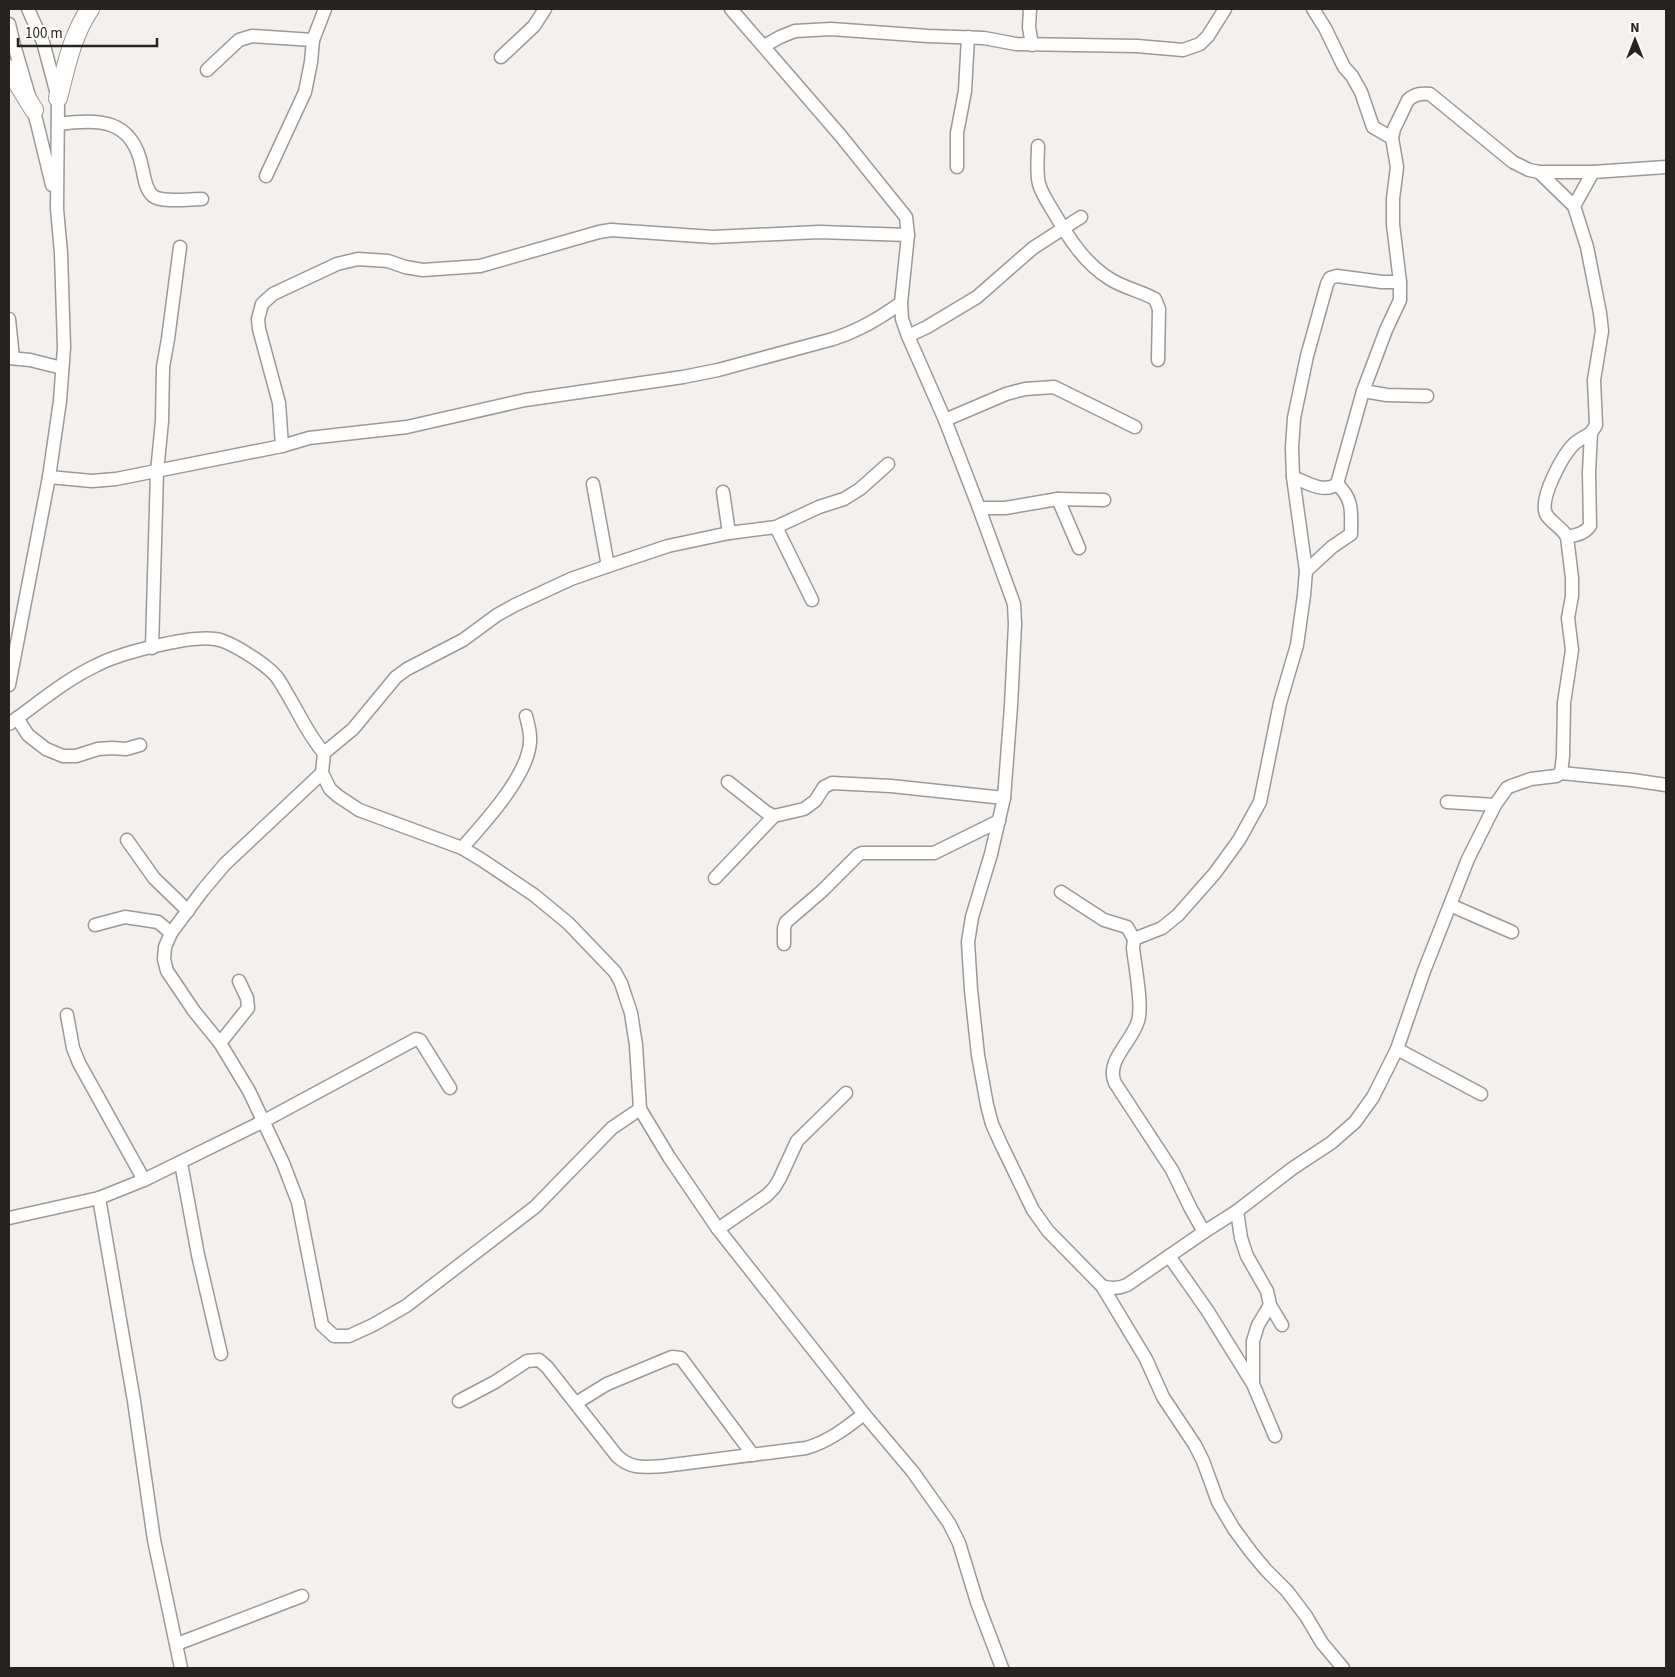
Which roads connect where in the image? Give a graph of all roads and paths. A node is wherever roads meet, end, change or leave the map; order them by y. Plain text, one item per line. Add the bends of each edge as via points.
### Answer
1 (28, 9) edge
2 (90, 9) edge
3 (325, 9) edge
4 (545, 9) edge
5 (731, 9) edge
6 (1030, 9) edge
7 (1225, 9) edge
8 (1313, 9) edge
9 (9, 24) edge
10 (968, 36) junction
11 (313, 40) junction
12 (1032, 45) junction
13 (764, 46) junction
14 (501, 57) dead end
15 (9, 69) edge
16 (207, 70) dead end
17 (58, 98) junction
18 (34, 110) junction
19 (58, 124) junction
20 (1392, 138) junction
21 (1038, 146) dead end
22 (957, 167) dead end
23 (1666, 167) edge
24 (1539, 172) junction
25 (1593, 172) junction
26 (266, 176) dead end
27 (202, 198) dead end
28 (1574, 206) junction
29 (57, 209) junction
30 (1081, 217) dead end
31 (1063, 228) junction
32 (908, 235) junction
33 (180, 247) dead end
34 (1400, 282) junction
35 (901, 303) junction
36 (9, 319) edge
37 (908, 336) junction
38 (11, 358) edge
39 (1158, 360) dead end
40 (62, 368) junction
41 (1363, 391) junction
42 (1427, 396) dead end
43 (945, 420) junction
44 (1135, 428) dead end
45 (1591, 433) junction
46 (282, 446) junction
47 (888, 464) dead end
48 (157, 472) junction
49 (49, 477) junction
50 (1293, 477) junction
51 (593, 484) dead end
52 (1337, 484) junction
53 (723, 492) dead end
54 (1058, 499) junction
55 (1104, 500) dead end
56 (979, 508) junction
57 (776, 527) junction
58 (729, 532) junction
59 (1566, 537) junction
60 (1078, 548) dead end
61 (608, 566) junction
62 (1306, 571) junction
63 (812, 600) dead end
64 (152, 648) junction
65 (9, 685) edge
66 (526, 716) dead end
67 (13, 721) edge
68 (140, 744) dead end
69 (324, 753) junction
70 (322, 773) junction
71 (1560, 773) junction
72 (728, 782) dead end
73 (1666, 785) edge
74 (1004, 798) junction
75 (1447, 802) dead end
76 (1495, 805) junction
77 (774, 816) junction
78 (999, 822) junction
79 (126, 840) dead end
80 (462, 848) junction
81 (715, 878) dead end
82 (1061, 892) dead end
83 (1450, 904) junction
84 (188, 911) junction
85 (95, 925) dead end
86 (1512, 932) dead end
87 (171, 933) junction
88 (1134, 939) junction
89 (784, 944) dead end
90 (239, 981) dead end
91 (67, 1015) dead end
92 (220, 1043) junction
93 (1397, 1049) junction
94 (450, 1088) dead end
95 (846, 1093) dead end
96 (1481, 1094) dead end
97 (640, 1109) junction
98 (264, 1121) junction
99 (181, 1163) junction
100 (144, 1180) junction
101 (99, 1198) junction
102 (1237, 1211) junction
103 (9, 1218) edge
104 (718, 1229) junction
105 (1204, 1232) junction
106 (1169, 1256) junction
107 (1102, 1286) junction
108 (1270, 1305) junction
109 (1282, 1325) dead end
110 (221, 1354) dead end
111 (1253, 1384) junction
112 (459, 1401) dead end
113 (576, 1403) junction
114 (864, 1414) junction
115 (1275, 1436) dead end
116 (754, 1455) junction
117 (302, 1596) dead end
118 (177, 1644) junction
119 (182, 1668) edge
120 (1002, 1668) edge
121 (1343, 1668) edge

1 - 17 street via 43,42
2 - 17 highway via 74,40
3 - 11 street
4 - 14 street via 534,26
5 - 13 street
6 - 12 street
7 - 12 street via 1208,36 1188,49
8 - 20 street via 1326,28 1344,67 1362,92 1373,127
9 - 18 street
10 - 12 street
10 - 13 street via 801,30
10 - 22 street via 965,92 957,133
11 - 16 street via 252,36 239,40
11 - 26 street via 305,92
13 - 32 street via 906,217
15 - 18 highway
17 - 19 street
18 - 29 street
19 - 27 street via 92,121 119,127 137,150 152,196 160,199
19 - 29 street
20 - 24 street via 1408,100 1420,94 1430,94 1513,162
20 - 34 street via 1397,167 1393,224
21 - 31 street via 1038,182
23 - 25 street
24 - 25 street
24 - 28 street
25 - 28 street
28 - 45 street via 1587,247 1602,331 1594,380 1596,425
29 - 40 street via 64,321
30 - 31 street
31 - 37 street via 1022,257 978,297
31 - 39 street via 1090,264 1121,285 1155,299 1159,309
32 - 35 street
32 - 46 street via 819,232 713,237 611,230 480,266 423,270 388,261 358,259 337,264 273,294 262,304 259,329 279,403
33 - 48 street via 163,367
34 - 41 street via 1400,300
34 - 50 street via 1337,276 1328,280 1294,418
35 - 37 street
35 - 46 street via 852,333 718,370 525,400 406,426 309,438
36 - 38 street
37 - 43 street
38 - 40 street
40 - 49 street
41 - 42 street
41 - 52 street
43 - 44 street via 1006,394 1054,387
43 - 56 street
45 - 59 street via 1590,526 1580,534
45 - 59 street via 1569,450 1546,497 1547,514
46 - 48 street
47 - 57 street via 844,499 819,506
48 - 49 street via 92,481
48 - 64 street
49 - 65 street
50 - 52 street via 1324,489
50 - 62 street
51 - 61 street
52 - 62 street via 1350,503 1351,534
53 - 58 street
54 - 55 street
54 - 56 street via 1005,508
54 - 60 street
56 - 74 street via 1011,595 1015,616
57 - 58 street
57 - 63 street
58 - 61 street via 668,546
59 - 71 street via 1572,578 1568,618 1572,650 1564,703
61 - 69 street via 515,605 463,640 407,669 396,677 353,729
62 - 88 street via 1297,644 1280,703 1260,802 1239,840 1178,915 1162,928
64 - 67 street via 98,664
64 - 69 street via 215,639 244,652 276,676
66 - 80 street via 530,742 519,773 502,800
67 - 68 street via 46,748 63,756 76,756 98,749 126,749
69 - 70 street
70 - 80 street via 330,789 360,810
70 - 84 street via 225,864
71 - 73 street
71 - 76 street via 1512,786 1504,791
72 - 77 street
74 - 77 street via 832,783 827,784 815,801 804,809
74 - 78 street
75 - 76 street
76 - 83 street
77 - 81 street
78 - 89 street via 934,853 858,855 786,922
78 - 107 street via 968,942 978,1055 987,1105 992,1124 1033,1210 1048,1231
79 - 84 street via 154,878
80 - 97 street via 534,895 568,923 621,982 631,1013 636,1045
82 - 88 street via 1104,920 1127,926
83 - 86 street
83 - 93 street
84 - 87 street
85 - 87 street via 126,917 158,922
87 - 92 street via 164,959 168,971
88 - 105 street via 1132,948 1139,1019 1112,1069 1112,1077 1172,1170
90 - 92 street via 248,1008
91 - 100 street via 73,1048 80,1063
92 - 98 street
93 - 96 street
93 - 102 street via 1373,1097 1355,1122
94 - 98 street via 420,1040 416,1039
95 - 104 street via 796,1141 774,1188
97 - 98 street via 612,1128 549,1195 520,1220 406,1306 349,1336 334,1336 322,1325 298,1202
97 - 104 street
98 - 99 street
99 - 100 street
99 - 110 street
100 - 101 street
101 - 103 street
101 - 118 street via 154,1540
102 - 105 street
102 - 108 street via 1243,1246 1268,1290
104 - 114 street
105 - 106 street
106 - 107 street via 1127,1285 1118,1288
106 - 111 street
107 - 121 street via 1146,1359 1163,1397 1195,1445 1218,1502 1234,1528 1287,1591
108 - 109 street
108 - 111 street via 1253,1341
111 - 115 street
112 - 113 street via 527,1361 535,1360 543,1362
113 - 116 street via 617,1456 634,1467
113 - 116 street via 606,1384 677,1356
114 - 116 street via 815,1445
114 - 120 street via 913,1472 955,1533
117 - 118 street
118 - 119 street

